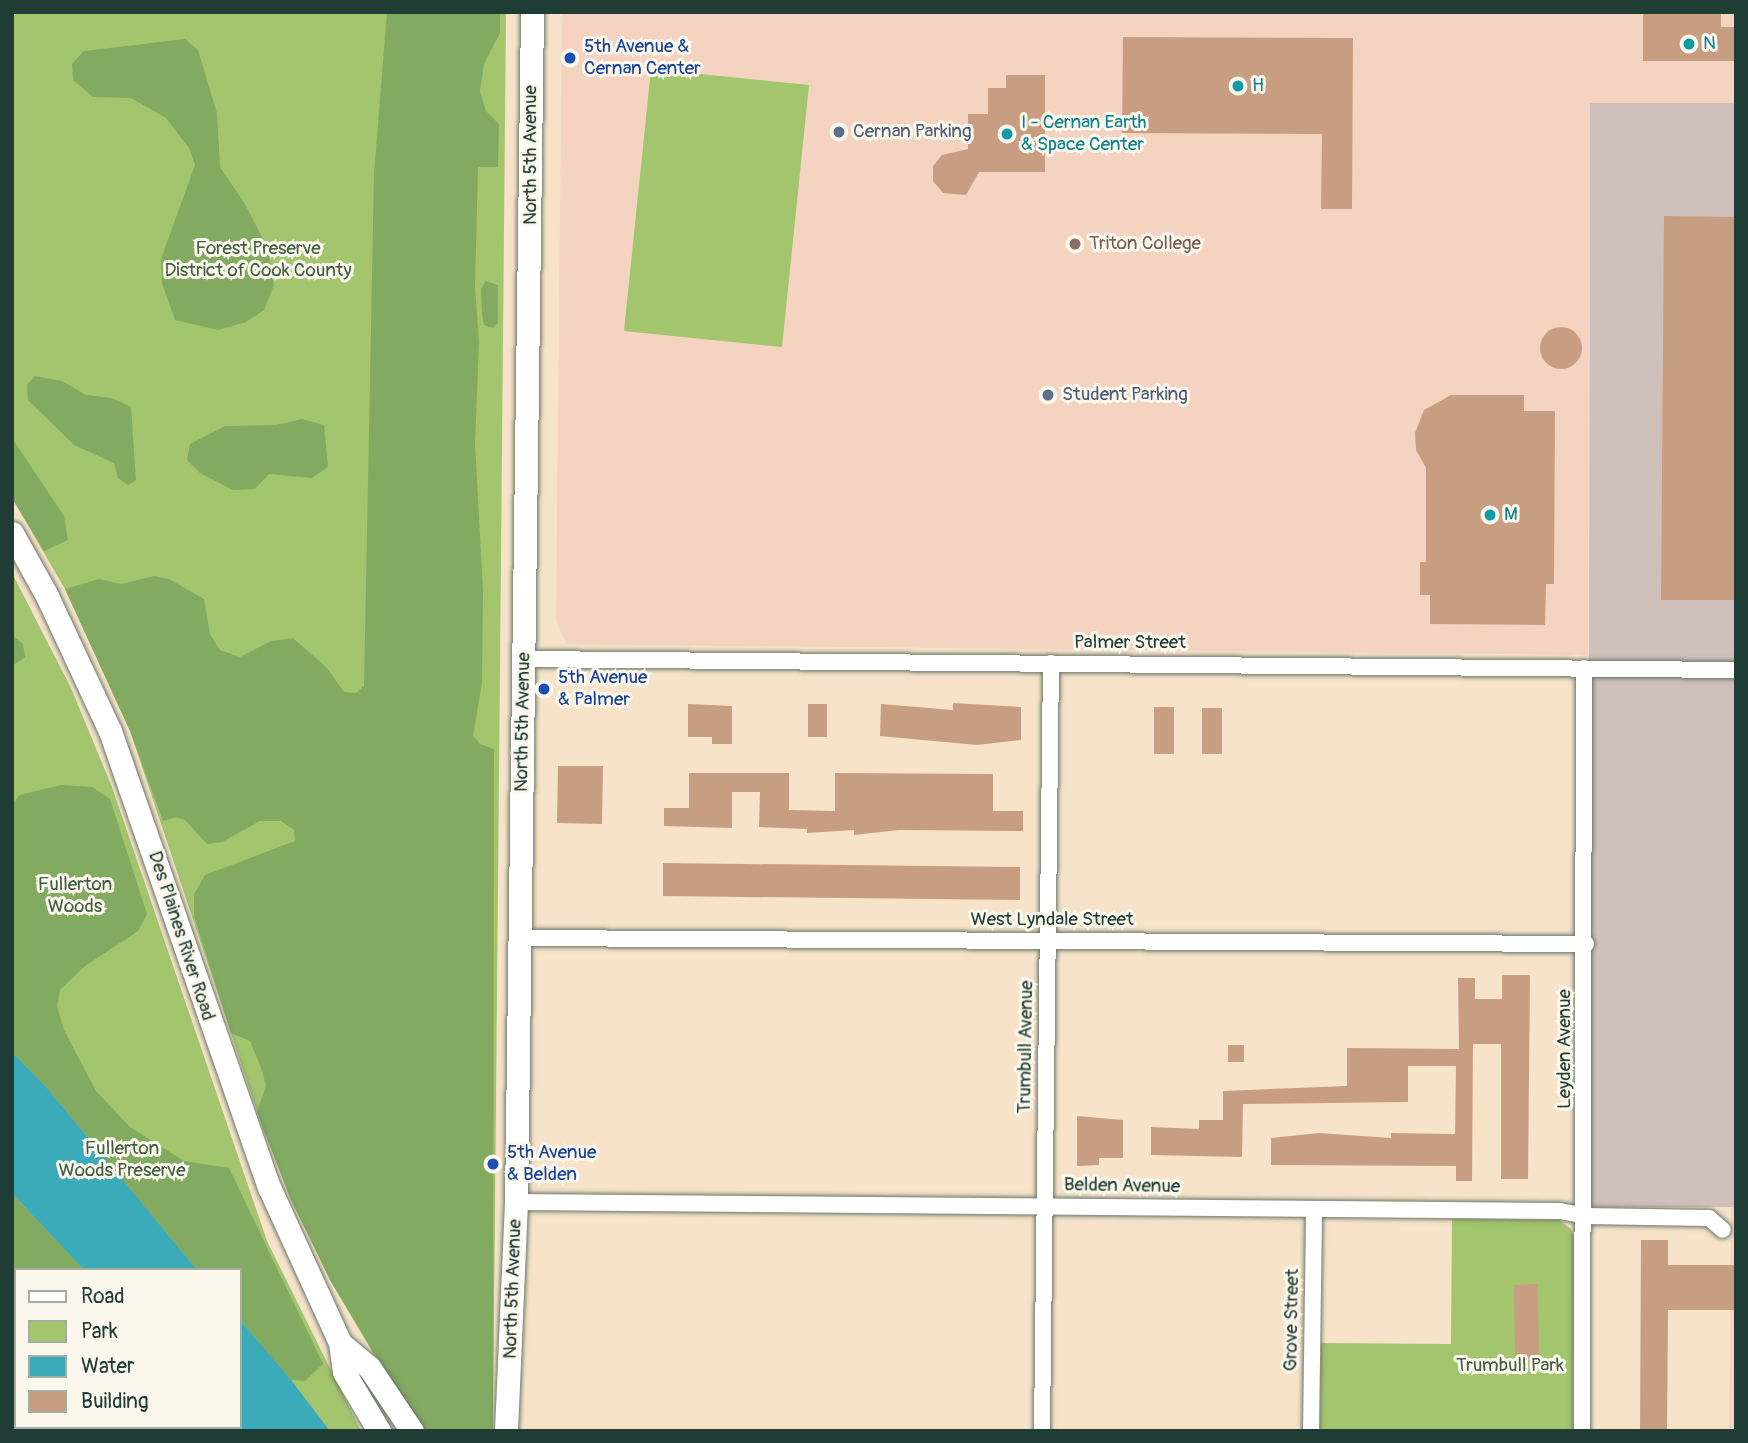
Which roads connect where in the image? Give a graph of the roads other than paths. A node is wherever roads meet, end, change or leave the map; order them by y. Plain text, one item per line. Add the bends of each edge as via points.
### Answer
1 (532, 12) edge
2 (12, 534) edge
3 (524, 659) junction
4 (1051, 663) junction
5 (1584, 668) junction
6 (1736, 670) edge
7 (517, 938) junction
8 (1048, 941) junction
9 (1586, 944) junction
10 (516, 1202) junction
11 (1045, 1206) junction
12 (1314, 1209) junction
13 (1584, 1216) junction
14 (1723, 1230) dead end
15 (340, 1343) junction
16 (510, 1385) junction
17 (379, 1431) edge
18 (412, 1431) edge
19 (506, 1431) edge
20 (520, 1431) edge
21 (1042, 1431) edge
22 (1311, 1431) edge
23 (1583, 1431) edge

1 - 3 street, North 5th Avenue
2 - 15 street, Des Plaines River Road via 47,596 110,731 225,1071 269,1187
3 - 4 street, Palmer Street
3 - 7 street, North 5th Avenue
4 - 5 street, Palmer Street
4 - 8 street, Trumbull Avenue
5 - 6 street, Palmer Street
5 - 9 street, Leyden Avenue
7 - 8 street, West Lyndale Street
7 - 10 street, North 5th Avenue
8 - 9 street, West Lyndale Street
8 - 11 street, Trumbull Avenue
9 - 13 street, Leyden Avenue
10 - 11 street, Belden Avenue
10 - 16 street, North 5th Avenue
11 - 12 street, Belden Avenue
11 - 21 street, Trumbull Avenue
12 - 13 street, Belden Avenue via 1560,1211
12 - 22 street, Grove Street
13 - 14 street, Belden Avenue via 1709,1218
13 - 23 street, Leyden Avenue
15 - 17 street, Des Plaines River Road via 344,1372
15 - 18 street, Des Plaines River Road via 369,1367
16 - 19 street, North 5th Avenue
16 - 20 street

